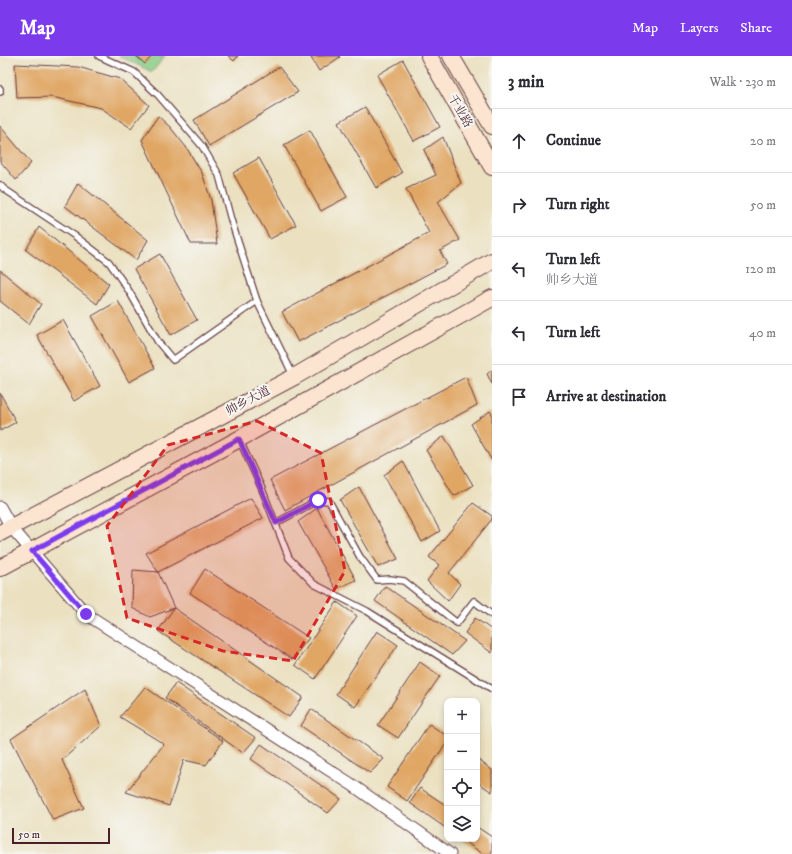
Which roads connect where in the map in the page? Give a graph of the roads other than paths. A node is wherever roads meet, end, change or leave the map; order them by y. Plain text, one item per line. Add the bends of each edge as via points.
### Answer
1 (98, 56) edge
2 (429, 56) edge
3 (451, 56) edge
4 (492, 126) edge
5 (492, 167) edge
6 (0, 185) edge
7 (492, 261) edge
8 (492, 298) edge
9 (257, 301) junction
10 (294, 377) junction
11 (239, 439) junction
12 (0, 507) edge
13 (276, 523) junction
14 (6, 530) edge
15 (32, 551) junction
16 (0, 568) edge
17 (492, 615) edge
18 (492, 689) edge
19 (450, 854) edge

1 - 9 lane via 134,72 158,95 202,146 219,175
2 - 5 main road, 千业路
3 - 4 main road, 千业路
6 - 9 lane via 109,262 130,291 158,342 173,360
7 - 10 main road, 帅乡大道
8 - 11 main road
9 - 10 lane
10 - 14 main road, 帅乡大道
11 - 13 lane
11 - 15 main road
12 - 14 street
13 - 17 lane via 318,500 329,501 360,557 377,580 404,581 457,623 474,600
13 - 18 lane via 290,558 314,584 367,611
14 - 15 street
15 - 16 main road
15 - 19 street via 86,614 351,784

